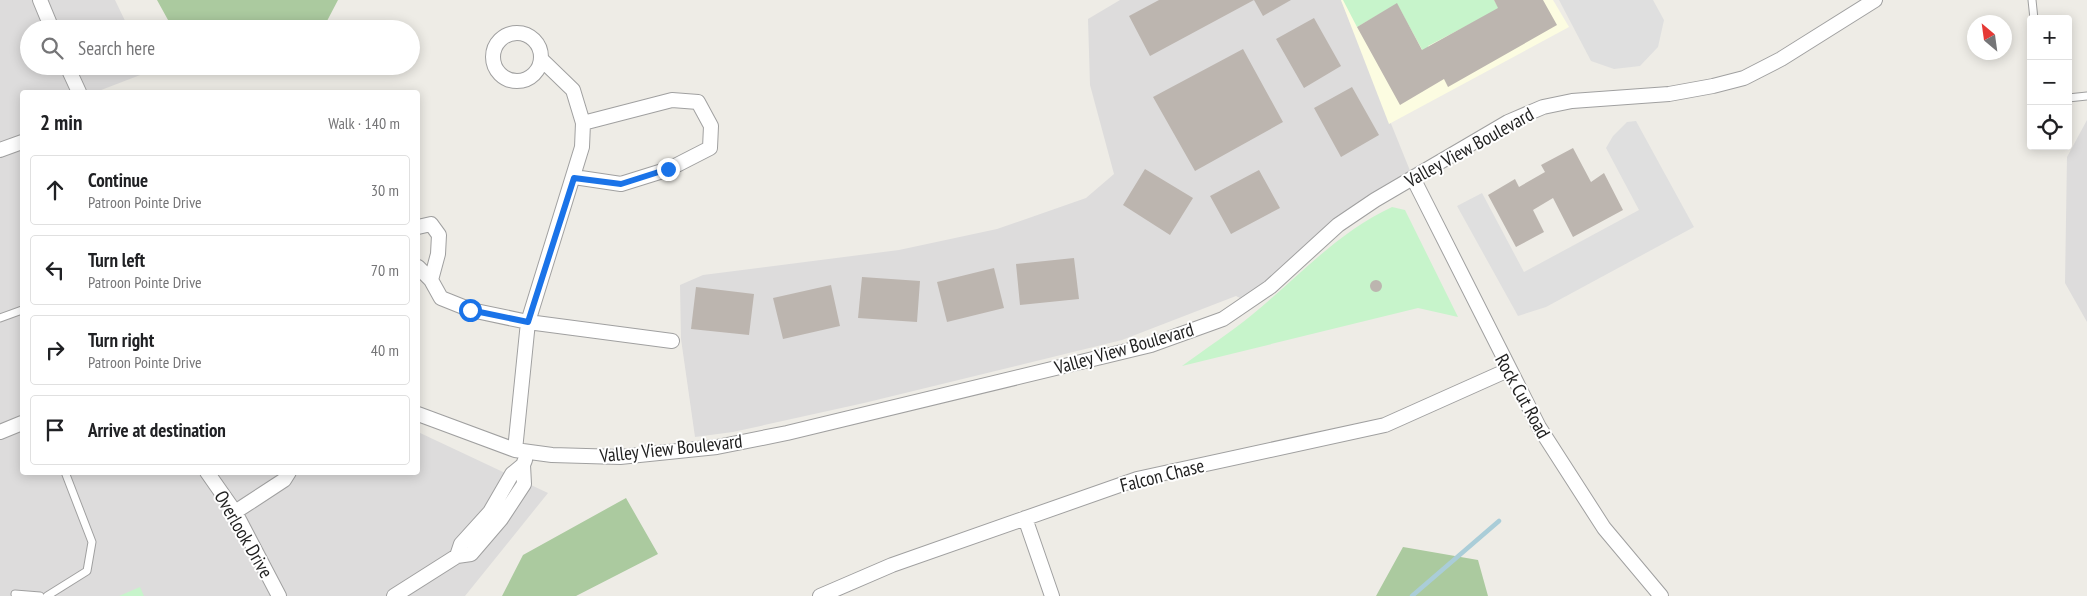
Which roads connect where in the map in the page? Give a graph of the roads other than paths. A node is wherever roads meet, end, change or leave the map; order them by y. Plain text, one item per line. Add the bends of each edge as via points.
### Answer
1 (40, 0) edge
2 (1875, 0) edge
3 (2032, 0) edge
4 (2034, 15) edge
5 (48, 20) edge
6 (542, 60) dead end
7 (71, 75) edge
8 (77, 90) edge
9 (2087, 96) edge
10 (2072, 98) edge
11 (583, 123) junction
12 (20, 143) edge
13 (0, 150) edge
14 (574, 178) junction
15 (1413, 178) junction
16 (420, 227) edge
17 (420, 269) edge
18 (431, 280) junction
19 (20, 311) edge
20 (0, 318) edge
21 (528, 322) junction
22 (672, 340) dead end
23 (1508, 370) junction
24 (420, 415) edge
25 (20, 424) edge
26 (0, 432) edge
27 (515, 450) junction
28 (530, 452) junction
29 (66, 475) edge
30 (208, 475) edge
31 (287, 475) edge
32 (234, 512) junction
33 (1025, 518) junction
34 (15, 594) dead end
35 (823, 595) edge
36 (40, 596) edge
37 (47, 596) edge
38 (279, 596) edge
39 (394, 596) edge
40 (1052, 596) edge
41 (1661, 596) edge

1 - 5 street
2 - 15 street, Valley View Boulevard via 1781,59 1744,78 1669,94 1608,97 1543,107 1508,122
3 - 4 lane
6 - 11 street via 573,90
7 - 8 street
9 - 10 lane
11 - 14 street via 582,147
11 - 14 street via 672,100 698,102 711,126 710,148 668,169 621,184
12 - 13 street
14 - 21 street
15 - 23 street, Rock Cut Road
15 - 28 street, Valley View Boulevard via 1338,225 1270,287 1223,319 1151,345 717,447 620,457
16 - 18 street via 432,224 439,235
17 - 18 street
18 - 21 street via 441,298 470,310
19 - 20 lane
21 - 22 street
21 - 27 street
23 - 33 street, Falcon Chase via 1385,425 1137,479
23 - 41 street, Rock Cut Road via 1539,427 1604,528
24 - 27 street, Valley View Boulevard
25 - 26 street
27 - 28 street, Valley View Boulevard
28 - 39 street via 523,465 512,474 490,512 461,544 457,556
29 - 37 lane via 92,542 87,571
30 - 32 street, Overlook Drive
31 - 32 street
32 - 38 street, Overlook Drive
33 - 35 street, Falcon Chase via 892,565
33 - 40 street
34 - 36 lane

